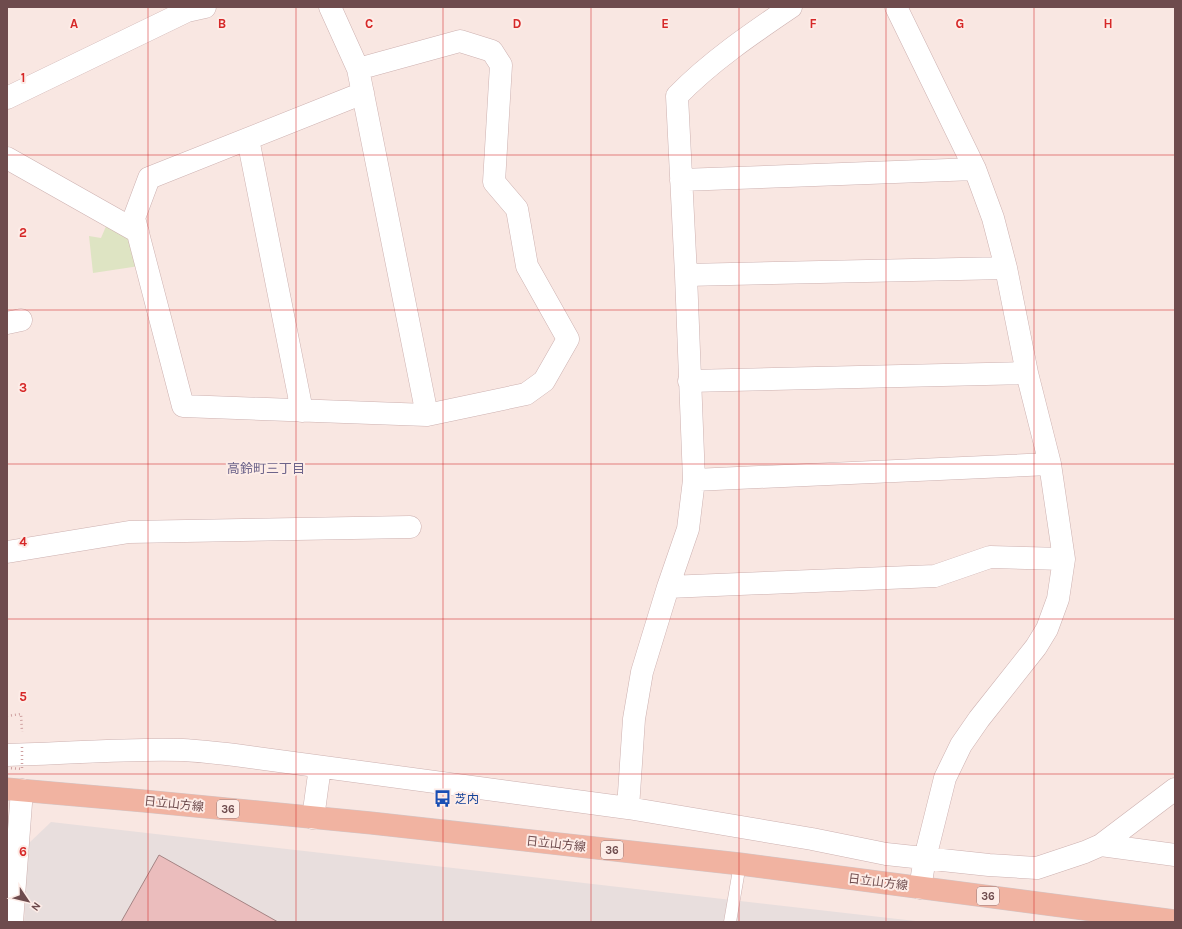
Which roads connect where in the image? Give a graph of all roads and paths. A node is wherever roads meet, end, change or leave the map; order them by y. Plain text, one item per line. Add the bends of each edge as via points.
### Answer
1 (205, 7) edge
2 (330, 7) edge
3 (790, 7) edge
4 (896, 7) edge
5 (358, 68) junction
6 (363, 93) junction
7 (7, 98) edge
8 (248, 139) junction
9 (7, 158) edge
10 (975, 169) junction
11 (681, 180) junction
12 (138, 232) junction
13 (1006, 268) junction
14 (686, 275) junction
15 (1027, 373) junction
16 (689, 381) junction
17 (302, 411) junction
18 (427, 416) junction
19 (1050, 464) junction
20 (694, 480) junction
21 (410, 527) dead end
22 (7, 552) edge
23 (1064, 559) junction
24 (668, 587) junction
25 (21, 714) dead end
26 (7, 716) edge
27 (14, 750) edge
28 (320, 767) junction
29 (7, 768) edge
30 (14, 789) edge
31 (1175, 789) edge
32 (628, 808) junction
33 (313, 818) junction
34 (1101, 845) junction
35 (1175, 854) edge
36 (925, 858) junction
37 (740, 864) junction
38 (920, 888) junction
39 (1175, 921) edge
40 (12, 922) edge
41 (730, 922) edge

1 - 7 street via 186,11
2 - 5 street
3 - 11 street via 691,81 677,96
4 - 10 street
5 - 6 street
5 - 18 street via 460,41 492,51 500,65 494,182 518,209 527,266 568,338 544,381 526,394
6 - 8 street
6 - 18 street
8 - 12 street via 149,178 134,218
8 - 17 street
9 - 12 street
10 - 11 street
10 - 13 street via 993,218
11 - 14 street
12 - 17 street via 183,406
13 - 14 street
13 - 15 street
14 - 16 street
15 - 16 street
15 - 19 street
16 - 20 street
17 - 18 street
19 - 20 street
19 - 23 street
20 - 24 street via 688,529
21 - 22 street via 129,532
23 - 24 street via 990,557 935,576
23 - 36 street via 1058,600 1047,629 955,755 945,778
24 - 32 street via 642,672 634,719
25 - 26 path
27 - 28 street via 46,754 183,750
27 - 29 path, bridge via 22,769
28 - 32 street
28 - 33 street
30 - 33 main road, 日立山方線 / 36
30 - 40 street
31 - 34 street
32 - 36 street via 886,854
33 - 37 main road, 日立山方線 / 36
34 - 35 street
34 - 36 street via 1037,868
36 - 38 street
37 - 38 main road, 日立山方線 / 36
37 - 41 lane
38 - 39 main road, 日立山方線 / 36

